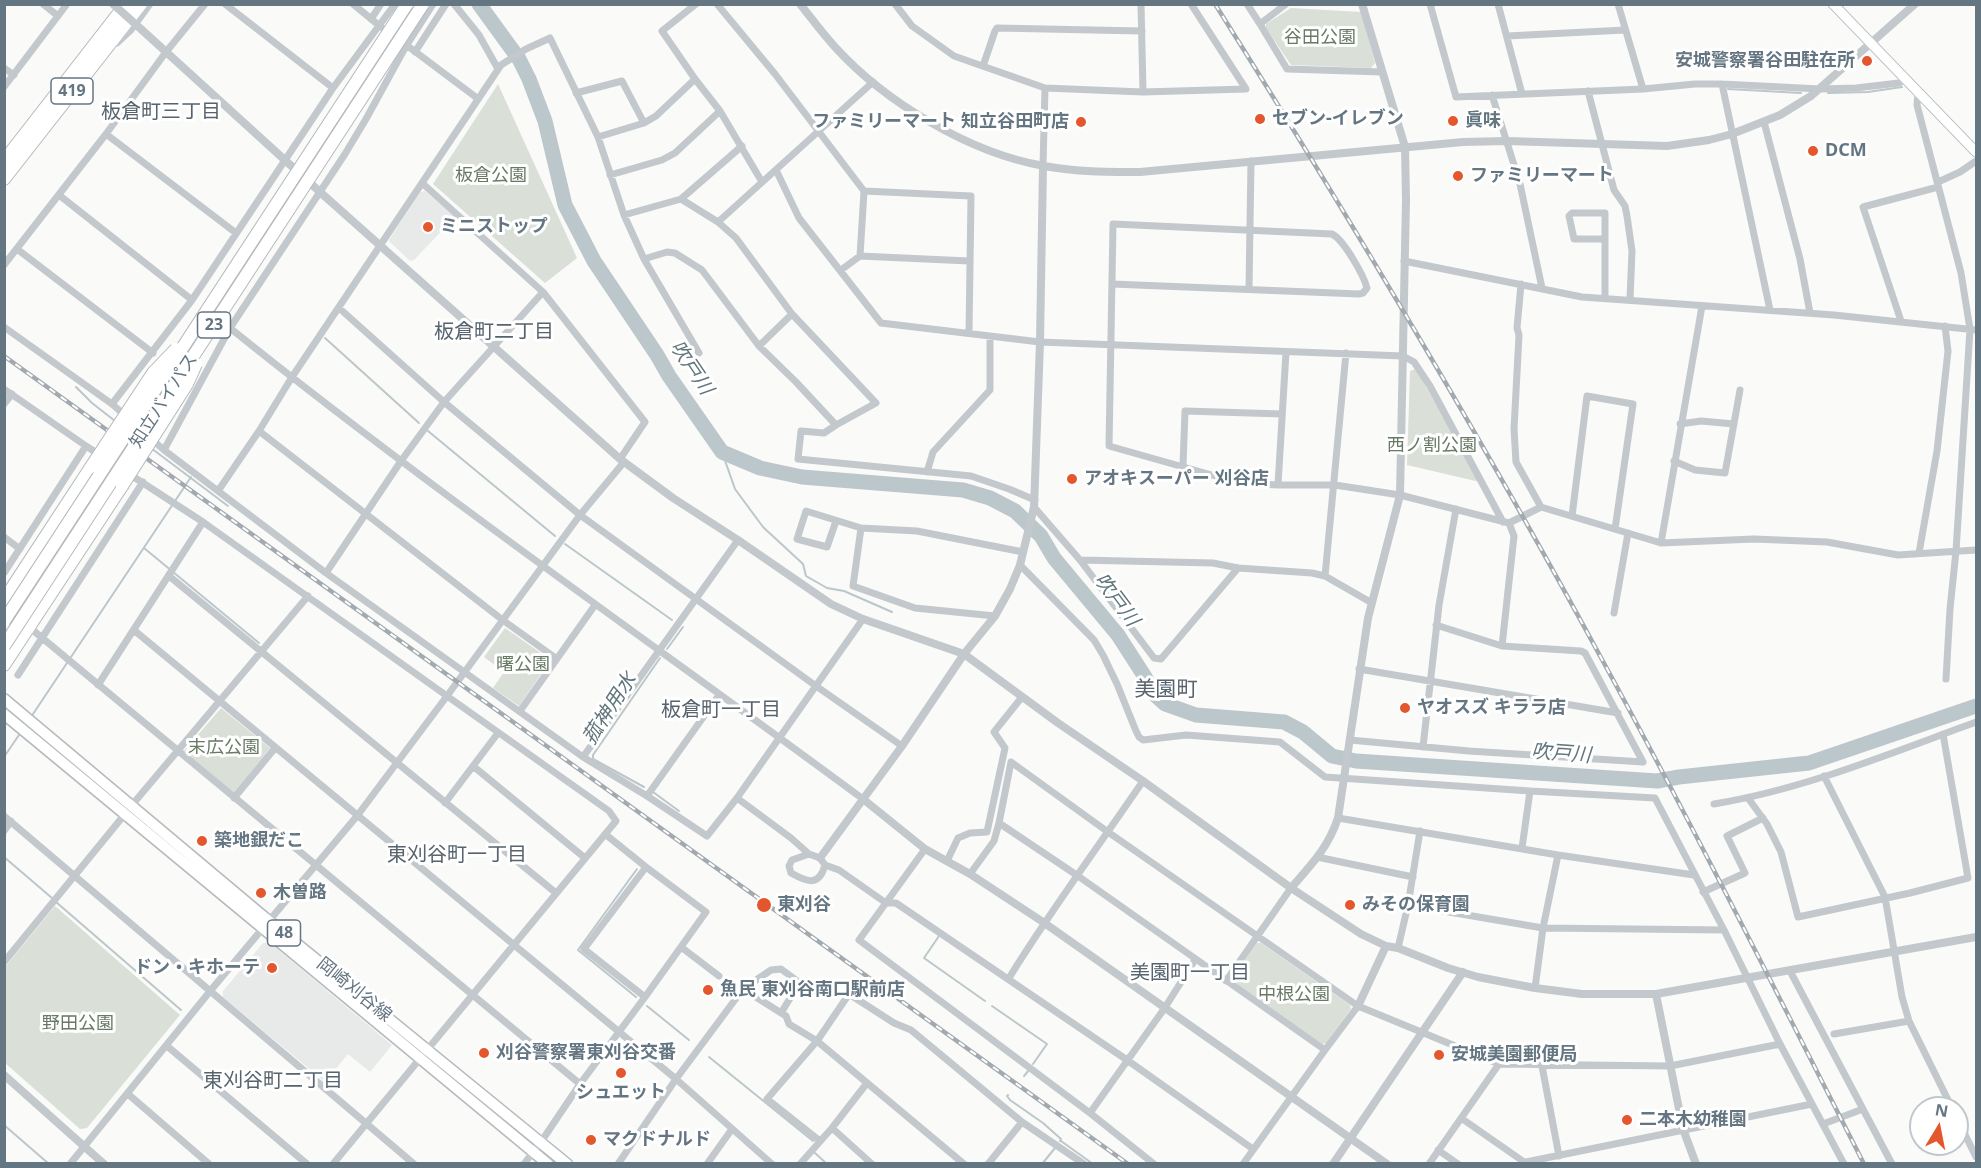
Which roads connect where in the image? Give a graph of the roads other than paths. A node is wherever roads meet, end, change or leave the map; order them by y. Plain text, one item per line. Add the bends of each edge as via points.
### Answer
1 (44, 4) edge
2 (67, 4) edge
3 (113, 4) edge
4 (119, 4) edge
5 (126, 4) edge
6 (141, 4) edge
7 (150, 4) edge
8 (205, 4) edge
9 (225, 4) edge
10 (353, 4) edge
11 (381, 4) edge
12 (395, 4) edge
13 (407, 4) edge
14 (423, 4) edge
15 (433, 4) edge
16 (446, 4) edge
17 (454, 4) edge
18 (696, 4) edge
19 (717, 4) edge
20 (800, 4) edge
21 (895, 4) edge
22 (1142, 4) edge
23 (1191, 4) edge
24 (1247, 4) edge
25 (1286, 4) edge
26 (1362, 4) edge
27 (1430, 4) edge
28 (1498, 4) edge
29 (1618, 4) edge
30 (1833, 4) edge
31 (1915, 4) edge
32 (58, 16) junction
33 (371, 19) junction
34 (1260, 24) junction
35 (380, 26) junction
36 (1625, 30) junction
37 (1142, 31) junction
38 (101, 36) junction
39 (1507, 36) junction
40 (1871, 43) junction
41 (406, 46) junction
42 (166, 52) junction
43 (415, 52) junction
44 (92, 66) junction
45 (983, 66) junction
46 (500, 67) junction
47 (4, 68) edge
48 (1382, 72) junction
49 (14, 75) junction
50 (1905, 79) junction
51 (695, 80) junction
52 (873, 82) junction
53 (1722, 84) junction
54 (4, 87) edge
55 (333, 88) junction
56 (1045, 88) junction
57 (1643, 89) junction
58 (1820, 89) junction
59 (1588, 91) junction
60 (1143, 92) junction
61 (576, 93) junction
62 (1918, 93) junction
63 (1522, 94) junction
64 (1492, 95) junction
65 (477, 98) junction
66 (720, 111) junction
67 (1764, 122) junction
68 (644, 123) junction
69 (818, 132) junction
70 (106, 134) junction
71 (1732, 134) junction
72 (598, 137) junction
73 (1507, 141) junction
74 (1602, 144) junction
75 (742, 146) junction
76 (1405, 147) junction
77 (1977, 152) edge
78 (284, 160) junction
79 (4, 161) edge
80 (1251, 161) junction
81 (1977, 161) edge
82 (1043, 166) junction
83 (776, 170) junction
84 (610, 175) junction
85 (4, 179) edge
86 (762, 182) junction
87 (422, 183) junction
88 (1938, 185) junction
89 (864, 191) junction
90 (320, 192) junction
91 (58, 195) junction
92 (681, 199) junction
93 (624, 215) junction
94 (718, 222) junction
95 (1250, 231) junction
96 (236, 233) junction
97 (1605, 239) junction
98 (381, 245) junction
99 (17, 249) junction
100 (860, 256) junction
101 (644, 259) junction
102 (969, 261) junction
103 (1404, 261) junction
104 (4, 265) edge
105 (841, 270) junction
106 (1112, 284) junction
107 (1521, 284) junction
108 (1542, 288) junction
109 (1249, 289) junction
110 (543, 292) junction
111 (1605, 298) junction
112 (1630, 299) junction
113 (192, 300) junction
114 (1701, 306) junction
115 (339, 308) junction
116 (1770, 310) junction
117 (1810, 313) junction
118 (792, 314) junction
119 (1901, 321) junction
120 (1945, 326) junction
121 (4, 327) edge
122 (230, 328) junction
123 (204, 329) junction
124 (1973, 329) edge
125 (969, 333) junction
126 (990, 336) junction
127 (1040, 342) junction
128 (494, 346) junction
129 (759, 346) junction
130 (1111, 346) junction
131 (1286, 352) junction
132 (153, 353) junction
133 (699, 353) dead end
134 (1346, 353) junction
135 (1403, 356) junction
136 (292, 377) junction
137 (4, 389) edge
138 (1740, 390) dead end
139 (12, 394) junction
140 (444, 402) junction
141 (4, 404) edge
142 (111, 404) junction
143 (1282, 414) junction
144 (1680, 424) junction
145 (1734, 424) junction
146 (836, 425) junction
147 (259, 430) junction
148 (86, 446) junction
149 (164, 450) junction
150 (622, 460) junction
151 (401, 461) junction
152 (1674, 461) junction
153 (1183, 466) junction
154 (927, 472) junction
155 (143, 482) junction
156 (1278, 485) junction
157 (1335, 485) junction
158 (218, 491) junction
159 (1400, 495) junction
160 (1034, 504) junction
161 (1541, 507) junction
162 (1456, 508) junction
163 (366, 513) junction
164 (580, 515) junction
165 (1572, 516) junction
166 (836, 521) junction
167 (203, 522) junction
168 (1506, 522) junction
169 (861, 528) junction
170 (1615, 529) junction
171 (1628, 533) junction
172 (4, 537) edge
173 (738, 540) junction
174 (1661, 543) junction
175 (20, 549) junction
176 (1977, 550) edge
177 (1956, 551) junction
178 (1023, 552) junction
179 (1919, 553) junction
180 (1080, 560) junction
181 (1020, 565) junction
182 (542, 567) junction
183 (1238, 568) junction
184 (4, 573) edge
185 (326, 573) junction
186 (169, 576) junction
187 (1325, 576) junction
188 (308, 596) junction
189 (4, 600) edge
190 (696, 600) junction
191 (1372, 603) junction
192 (596, 605) junction
193 (1614, 613) dead end
194 (995, 616) junction
195 (863, 619) junction
196 (4, 621) edge
197 (504, 621) junction
198 (1436, 624) junction
199 (29, 627) junction
200 (135, 631) junction
201 (41, 638) junction
202 (4, 646) edge
203 (1502, 646) junction
204 (261, 651) junction
205 (659, 652) junction
206 (964, 654) junction
207 (557, 659) junction
208 (4, 664) edge
209 (1359, 669) junction
210 (466, 673) junction
211 (18, 675) dead end
212 (1946, 679) dead end
213 (1431, 681) junction
214 (98, 685) junction
215 (816, 686) junction
216 (719, 695) junction
217 (447, 696) junction
218 (1022, 697) junction
219 (4, 699) edge
220 (220, 701) junction
221 (520, 711) junction
222 (1618, 713) junction
223 (4, 714) edge
224 (1977, 722) edge
225 (498, 733) junction
226 (1943, 734) junction
227 (779, 738) junction
228 (1350, 740) junction
229 (902, 746) junction
230 (1423, 747) junction
231 (275, 748) junction
232 (178, 752) junction
233 (582, 757) junction
234 (396, 763) junction
235 (473, 766) junction
236 (1824, 776) junction
237 (1344, 780) junction
238 (1143, 781) junction
239 (1530, 791) junction
240 (647, 796) junction
241 (234, 798) junction
242 (737, 798) junction
243 (1749, 798) junction
244 (863, 799) junction
245 (445, 803) junction
246 (1714, 804) dead end
247 (129, 810) junction
248 (4, 816) edge
249 (357, 816) junction
250 (1338, 818) junction
251 (1763, 818) junction
252 (11, 821) junction
253 (999, 823) junction
254 (4, 831) edge
255 (1420, 831) junction
256 (1108, 832) junction
257 (604, 834) junction
258 (1522, 848) junction
259 (925, 849) junction
260 (809, 854) junction
261 (1558, 855) junction
262 (585, 858) junction
263 (1317, 858) junction
264 (947, 861) junction
265 (823, 862) junction
266 (316, 865) junction
267 (646, 867) junction
268 (970, 874) junction
269 (1694, 875) junction
270 (74, 876) junction
271 (1078, 876) junction
272 (1413, 877) junction
273 (1292, 888) junction
274 (1703, 892) junction
275 (556, 893) junction
276 (1885, 897) junction
277 (886, 903) junction
278 (1408, 905) junction
279 (1043, 922) junction
280 (267, 925) junction
281 (1543, 928) junction
282 (1724, 930) junction
283 (1258, 936) junction
284 (1977, 938) edge
285 (514, 944) junction
286 (1386, 946) junction
287 (681, 947) junction
288 (1398, 948) junction
289 (1894, 952) junction
290 (6, 956) edge
291 (1195, 960) junction
292 (1790, 971) junction
293 (1463, 972) junction
294 (719, 976) dead end
295 (1009, 978) junction
296 (1748, 979) junction
297 (1226, 981) junction
298 (1535, 988) junction
299 (742, 989) junction
300 (211, 990) junction
301 (472, 993) junction
302 (1656, 994) junction
303 (645, 997) junction
304 (1359, 1006) junction
305 (1164, 1009) junction
306 (780, 1013) junction
307 (1909, 1020) junction
308 (618, 1032) junction
309 (1421, 1033) junction
310 (1834, 1034) dead end
311 (817, 1041) junction
312 (1780, 1044) junction
313 (167, 1046) junction
314 (1325, 1050) junction
315 (423, 1053) junction
316 (1127, 1059) junction
317 (1499, 1064) junction
318 (1542, 1066) junction
319 (1670, 1066) junction
320 (4, 1075) edge
321 (676, 1079) junction
322 (867, 1083) junction
323 (580, 1084) junction
324 (128, 1094) junction
325 (1291, 1096) junction
326 (1946, 1096) edge
327 (1812, 1104) junction
328 (1863, 1109) junction
329 (1090, 1113) junction
330 (1461, 1118) junction
331 (1023, 1122) junction
332 (366, 1124) junction
333 (1823, 1124) junction
334 (832, 1128) junction
335 (732, 1129) junction
336 (1683, 1130) junction
337 (1351, 1138) junction
338 (820, 1140) junction
339 (540, 1141) junction
340 (1969, 1141) edge
341 (84, 1146) junction
342 (1253, 1149) junction
343 (1438, 1150) junction
344 (533, 1151) junction
345 (1559, 1156) junction
346 (1977, 1157) edge
347 (1526, 1163) edge
348 (70, 1164) edge
349 (104, 1164) edge
350 (209, 1164) edge
351 (307, 1164) edge
352 (333, 1164) edge
353 (414, 1164) edge
354 (524, 1164) edge
355 (548, 1164) edge
356 (567, 1164) edge
357 (618, 1164) edge
358 (707, 1164) edge
359 (772, 1164) edge
360 (800, 1164) edge
361 (872, 1164) edge
362 (964, 1164) edge
363 (988, 1164) edge
364 (1084, 1164) edge
365 (1154, 1164) edge
366 (1243, 1164) edge
367 (1333, 1164) edge
368 (1387, 1164) edge
369 (1429, 1164) edge
370 (1458, 1164) edge
371 (1696, 1164) edge
372 (1844, 1164) edge
373 (1892, 1164) edge

1 - 32 street
2 - 32 street
3 - 42 street, bridge
4 - 38 street
5 - 38 highway, 419
6 - 44 highway, 419
7 - 44 street via 130,30
8 - 42 street
9 - 55 street
10 - 33 street
11 - 33 street
12 - 35 street
13 - 123 highway, 知立バイパス / 23, bridge
14 - 123 highway, 知立バイパス / 23, bridge
15 - 41 street
16 - 43 street
17 - 46 street
18 - 51 street via 662,31
19 - 69 street
20 - 52 street via 836,48
21 - 45 street via 912,26 954,56
22 - 37 street
23 - 60 street via 1246,89
24 - 34 street
25 - 34 street
26 - 48 street
27 - 64 street via 1456,97
28 - 39 street
29 - 36 street
30 - 40 main road
31 - 40 street
32 - 49 street
33 - 35 street
34 - 48 street via 1287,69
35 - 41 street
35 - 55 street
36 - 39 street
36 - 57 street
37 - 45 street via 997,28
37 - 60 street
38 - 79 highway, 419
39 - 63 street
40 - 50 main road
40 - 58 street
41 - 43 street
41 - 90 street
42 - 70 street
42 - 78 street
43 - 65 street
44 - 85 highway, 419
45 - 56 street
46 - 61 street via 550,38
46 - 65 street
47 - 49 street
48 - 76 street
49 - 54 street
50 - 58 street via 1868,87
50 - 62 main road
51 - 66 street
51 - 68 street
52 - 69 street
52 - 82 street via 942,129 997,153
53 - 57 street
53 - 58 street
53 - 71 street
55 - 78 street
56 - 60 street
56 - 82 street
57 - 59 street
58 - 67 street via 1794,108
59 - 63 street
59 - 74 street
61 - 68 street via 622,81
61 - 72 street
62 - 77 main road
62 - 88 street via 1917,105
63 - 64 street
64 - 73 street
65 - 87 street
66 - 75 street
66 - 84 street via 675,153
67 - 71 street
67 - 117 street
68 - 72 street
69 - 83 street
69 - 89 street
70 - 91 street
70 - 96 street
71 - 74 street via 1667,146
71 - 116 street
72 - 84 street
73 - 74 street
73 - 76 street
73 - 108 street
74 - 112 street via 1614,190 1627,216 1632,251
75 - 86 street
75 - 92 street
76 - 80 street
76 - 103 street
78 - 90 street
78 - 96 street
80 - 82 street via 1140,172
80 - 95 street
81 - 88 street
82 - 127 street
83 - 86 street
83 - 105 street via 800,218
84 - 93 street
86 - 94 street
87 - 98 street
87 - 110 street
88 - 119 street via 1863,207
88 - 124 street
89 - 100 street
89 - 102 street via 970,196
90 - 98 street
90 - 122 street
91 - 99 street
91 - 113 street
92 - 93 street
92 - 94 street
93 - 101 street
94 - 118 street via 736,238
95 - 106 street via 1113,224
95 - 109 street
95 - 109 street via 1332,234 1341,241 1367,288 1359,294
96 - 113 street
97 - 97 street via 1605,213 1569,216 1574,239
97 - 111 street
98 - 115 street
98 - 128 street
99 - 104 street
99 - 132 street
100 - 102 street
100 - 105 street
101 - 129 street via 675,253 702,270
101 - 133 street
102 - 125 street
103 - 107 street
103 - 135 street
105 - 125 street via 881,323
106 - 109 street
106 - 130 street
107 - 108 street
107 - 161 street via 1516,462
108 - 111 street
110 - 128 street
110 - 150 street via 645,422
111 - 112 street
112 - 114 street
113 - 132 street
114 - 116 street
114 - 144 street
115 - 136 street
115 - 140 street
116 - 117 street
117 - 119 street
118 - 129 street
118 - 146 street via 876,403
119 - 120 street
120 - 124 street
120 - 179 street via 1948,351 1937,451
121 - 142 street
122 - 136 street
122 - 149 street
123 - 189 highway, bridge via 153,373
123 - 196 highway, 知立バイパス / 23, bridge
123 - 199 highway, bridge via 186,384
123 - 202 highway, 知立バイパス / 23, bridge
124 - 177 street
125 - 126 street
126 - 127 street
126 - 154 street via 990,390 933,452
127 - 130 street
127 - 160 street
128 - 140 street
128 - 150 street
129 - 146 street
130 - 131 street
130 - 153 street via 1109,446
131 - 134 street
131 - 143 street
132 - 142 street
134 - 135 street
134 - 157 street
135 - 159 street
135 - 168 street via 1414,362 1430,386
136 - 147 street
136 - 151 street
137 - 139 street
138 - 145 street
139 - 141 street
139 - 148 street
140 - 151 street
140 - 164 street
142 - 149 street
143 - 153 street via 1185,411
143 - 156 street
144 - 145 street
144 - 152 street
145 - 152 street via 1725,473 1695,470
146 - 154 street via 824,433 801,431 798,459
147 - 158 street
147 - 163 street
148 - 155 street
148 - 175 street
149 - 158 street
150 - 164 street
150 - 173 street
151 - 163 street
151 - 182 street
152 - 174 street
153 - 156 street via 1240,483
154 - 160 street via 971,476 1009,489
155 - 167 street
155 - 201 street
156 - 157 street
157 - 159 street
157 - 187 street
158 - 185 street
159 - 162 street
159 - 191 street
160 - 178 street
160 - 180 street
161 - 165 street
161 - 168 street
162 - 168 street
162 - 198 street
163 - 185 street
163 - 197 street
164 - 182 street
164 - 190 street
165 - 170 street
165 - 170 street via 1587,396 1633,404
166 - 166 street via 806,511 797,539 827,547
166 - 169 street
167 - 186 street
167 - 188 street
168 - 203 street via 1514,536
169 - 178 street via 917,531
169 - 194 street via 854,585 915,608
170 - 171 street
171 - 174 street
171 - 193 street
172 - 175 street
173 - 190 street
173 - 195 street via 831,604
174 - 179 street via 1776,540 1827,542 1899,555
175 - 184 street
176 - 177 street
177 - 179 street
177 - 212 street
178 - 181 street
180 - 183 street via 1213,563
180 - 183 street via 1154,658 1161,659
181 - 194 street
181 - 237 street via 1094,640 1138,737 1143,740 1186,735 1280,742 1325,777
182 - 192 street
182 - 197 street
183 - 187 street
185 - 210 street
186 - 200 street
186 - 204 street
187 - 191 street
188 - 204 street
188 - 217 street
190 - 205 street
190 - 215 street
191 - 209 street
192 - 205 street
192 - 207 street
194 - 206 street
195 - 206 street
195 - 215 street
197 - 207 street
197 - 210 street
198 - 203 street
198 - 213 street
199 - 201 street
199 - 208 highway
200 - 214 street
200 - 220 street
201 - 211 street
201 - 214 street
203 - 222 street via 1585,653
204 - 220 street
204 - 234 street
205 - 216 street
205 - 233 street
206 - 218 street
206 - 229 street
207 - 221 street
209 - 213 street
209 - 228 street
210 - 217 street
210 - 221 street
213 - 222 street
213 - 230 street
214 - 232 street
215 - 227 street
215 - 229 street
216 - 227 street
216 - 240 street
217 - 225 street
217 - 234 street
218 - 238 street
218 - 264 street via 994,732 1005,748 987,832 958,838
219 - 247 main road, 岡崎刈谷線 / 48
220 - 231 street
220 - 232 street
221 - 233 street
222 - 230 street via 1643,762
223 - 247 main road, 岡崎刈谷線 / 48
224 - 226 street
225 - 235 street
225 - 257 street via 609,811 616,821
226 - 236 street
226 - 276 street via 1968,878
227 - 242 street
227 - 244 street
228 - 230 street
228 - 237 street
229 - 244 street
231 - 241 street
231 - 249 street
232 - 241 street
232 - 247 street
233 - 240 street
234 - 245 street
234 - 249 street
235 - 245 street
235 - 262 street
236 - 243 street
236 - 276 street
237 - 239 street
237 - 250 street
238 - 256 street
238 - 273 street
239 - 258 street
239 - 269 street via 1655,798
240 - 242 street via 707,836
241 - 266 street
242 - 260 street
243 - 246 street
243 - 251 street
244 - 259 street
244 - 265 street
245 - 275 street
247 - 270 street
247 - 280 main road, 岡崎刈谷線 / 48
248 - 252 street
249 - 266 street
249 - 285 street
250 - 255 street
250 - 263 street via 1332,836
251 - 274 street via 1727,837 1745,873
251 - 276 street via 1781,852 1798,917
252 - 254 street
252 - 270 street
253 - 256 street via 1011,762
253 - 268 street via 994,841
253 - 271 street
255 - 258 street
255 - 272 street
256 - 271 street
256 - 283 street
257 - 262 street
257 - 267 street
258 - 261 street
259 - 264 street
259 - 277 street
260 - 265 street
260 - 265 street via 792,860 790,873 808,881 816,880 822,874
261 - 269 street
261 - 281 street
262 - 275 street
263 - 272 street
263 - 273 street
264 - 268 street
265 - 277 street
266 - 280 street
266 - 301 street
267 - 287 street via 706,912
267 - 303 street via 584,949
268 - 279 street
269 - 274 street
270 - 290 street
270 - 300 street
271 - 279 street
271 - 291 street
272 - 278 street
273 - 283 street
273 - 286 street
274 - 282 street
275 - 285 street
276 - 289 street
277 - 295 street via 896,903
277 - 329 street via 859,940
278 - 281 street
278 - 288 street
279 - 295 street
279 - 305 street
280 - 300 street
280 - 315 main road, 岡崎刈谷線 / 48
281 - 282 street
281 - 298 street
282 - 296 street
283 - 297 street
283 - 304 street
284 - 289 street
285 - 301 street
285 - 308 street
286 - 288 street
286 - 304 street
287 - 294 street
287 - 303 street
288 - 293 street
289 - 292 street
289 - 307 street
291 - 297 street
291 - 305 street
292 - 296 street
292 - 328 street
293 - 298 street
293 - 309 street
295 - 316 street
296 - 302 street
296 - 312 street
297 - 314 street
298 - 302 street via 1582,994
299 - 306 street
299 - 306 street via 771,970 781,969 796,980 797,987
299 - 321 street
300 - 313 street
300 - 332 street
301 - 315 street
301 - 323 street
302 - 319 street
303 - 308 street
304 - 309 street
304 - 314 street
305 - 316 street
305 - 325 street
306 - 311 street via 789,1024
307 - 310 street
307 - 326 street
308 - 321 street
308 - 323 street
309 - 317 street
309 - 337 street
311 - 322 street
311 - 331 street via 849,994 911,1030
311 - 338 street via 767,1099
312 - 319 street
312 - 327 street
313 - 324 street
313 - 351 street
314 - 325 street
315 - 332 street
315 - 339 main road, 岡崎刈谷線 / 48
315 - 344 main road, 岡崎刈谷線 / 48
316 - 329 street
316 - 342 street
317 - 318 street
317 - 330 street
318 - 319 street
318 - 345 street
319 - 336 street
320 - 341 street
321 - 335 street
321 - 357 street
322 - 334 street
322 - 362 street
323 - 339 street
324 - 341 street
324 - 350 street
325 - 337 street
325 - 342 street
327 - 333 street
327 - 336 street
328 - 333 street
328 - 373 street
329 - 365 street
330 - 343 street
330 - 347 street
331 - 363 street
331 - 364 street
332 - 352 street
332 - 353 street
333 - 372 street
334 - 338 street
334 - 361 street
335 - 358 street
335 - 359 street
336 - 345 street
336 - 371 street
337 - 367 street
337 - 368 street
338 - 360 street
339 - 344 street
339 - 356 main road, 岡崎刈谷線 / 48
340 - 346 street
341 - 348 street
341 - 349 street
342 - 366 street
343 - 369 street
343 - 370 street
344 - 354 street
344 - 355 main road, 岡崎刈谷線 / 48
345 - 347 street

